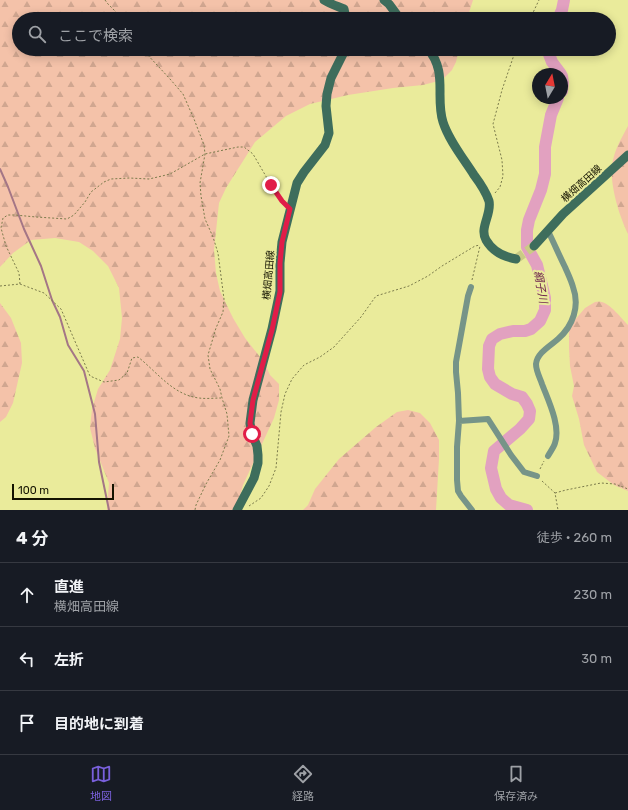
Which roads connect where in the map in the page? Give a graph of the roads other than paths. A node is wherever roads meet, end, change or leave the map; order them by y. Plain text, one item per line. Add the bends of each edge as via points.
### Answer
1 (324, 0) edge
2 (384, 0) edge
3 (345, 12) edge
4 (395, 12) edge
5 (342, 56) edge
6 (433, 56) edge
7 (628, 155) edge
8 (548, 231) junction
9 (534, 246) tunnel mouth
10 (516, 258) dead end
11 (471, 287) road end
12 (459, 421) junction
13 (548, 456) road end
14 (537, 476) road end
15 (239, 507) edge
16 (472, 510) edge

1 - 3 main road via 344,9
2 - 4 main road
5 - 15 main road, 横畑高田線 via 331,78 327,94 329,133 323,148 297,183 282,242 280,292 253,400 250,423 257,446 258,463 254,478
6 - 10 main road via 439,69 443,124 489,201 484,234 486,240 499,253
7 - 8 main road, 横畑高田線
8 - 9 main road, 横畑高田線
8 - 13 street via 574,288 576,300 571,324 538,357 536,364 557,429 555,443
11 - 12 street via 456,362
12 - 14 street via 488,419 510,455 524,472
12 - 16 street via 458,491

